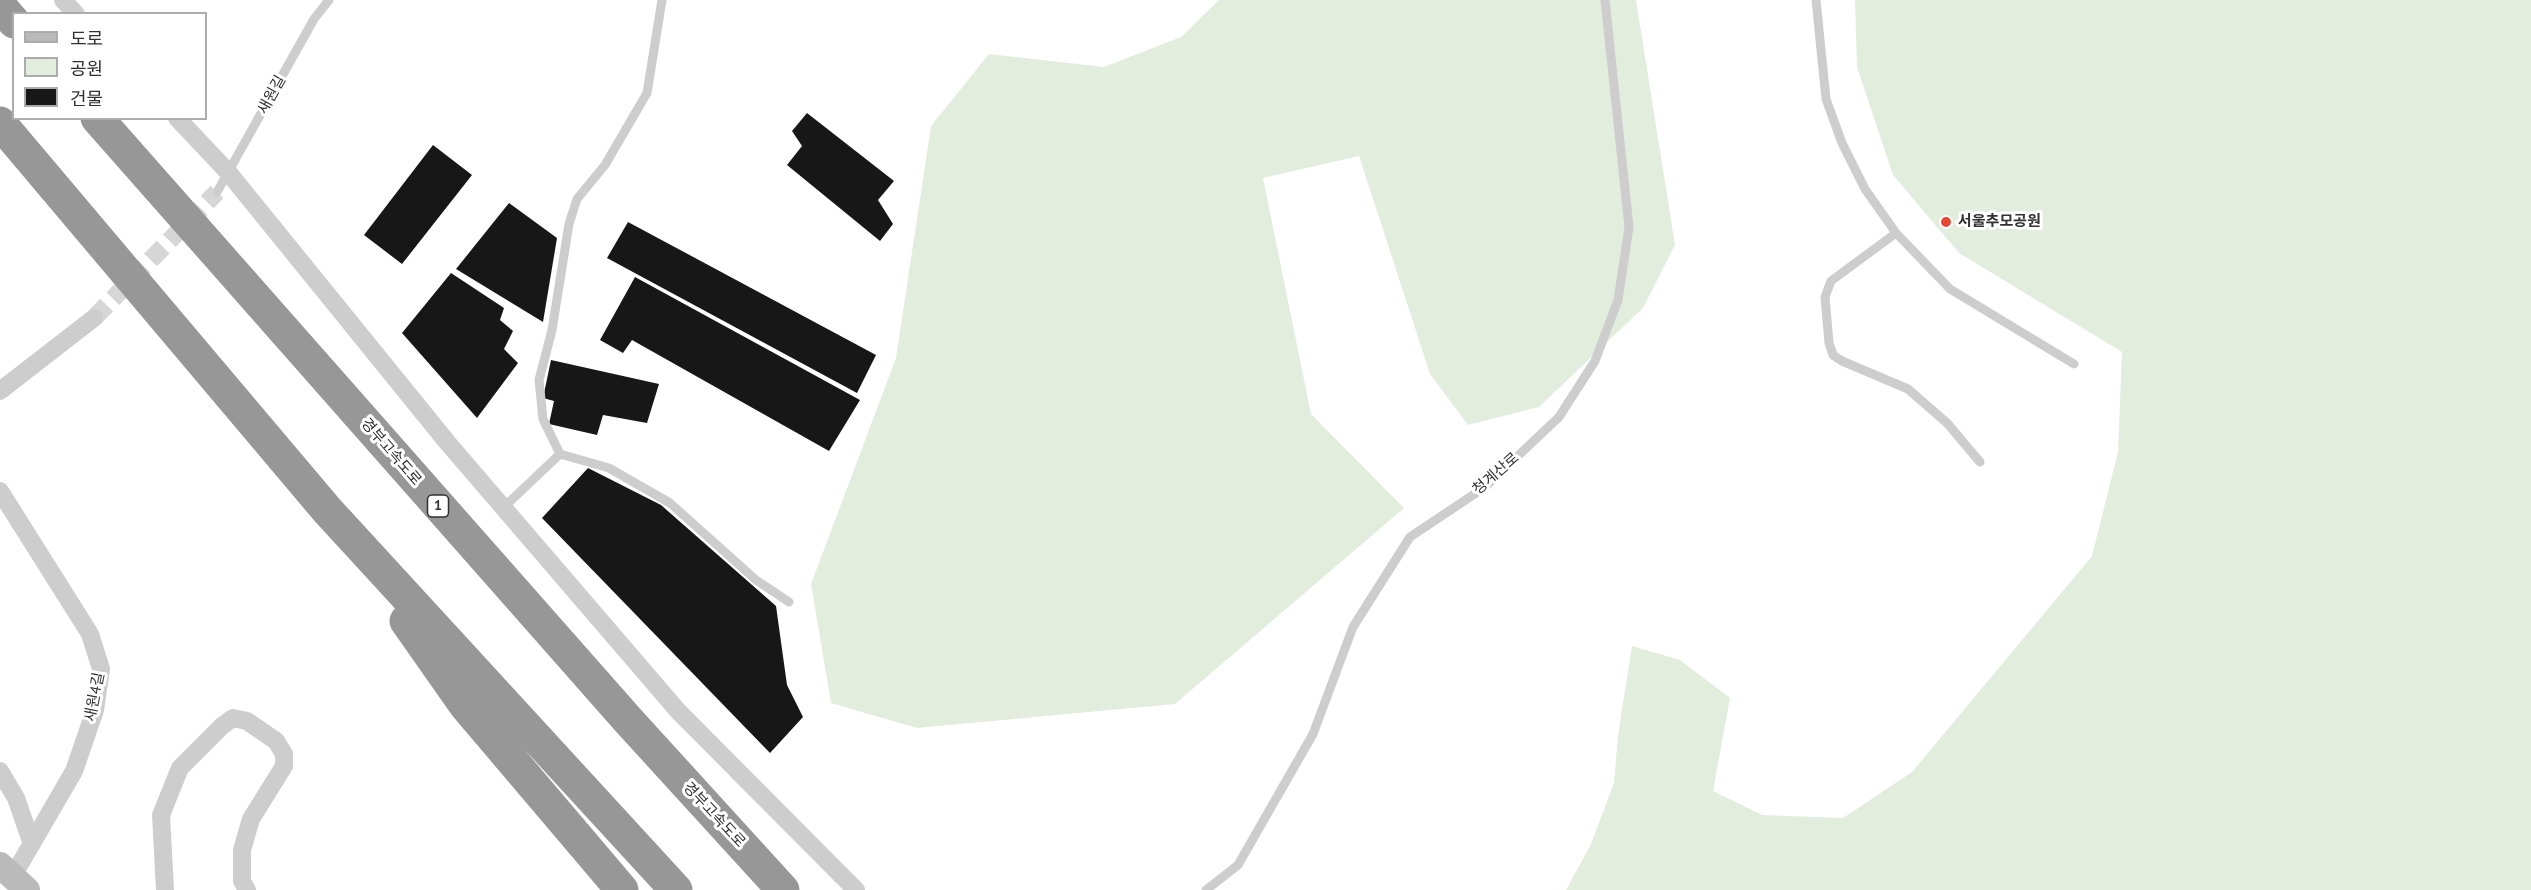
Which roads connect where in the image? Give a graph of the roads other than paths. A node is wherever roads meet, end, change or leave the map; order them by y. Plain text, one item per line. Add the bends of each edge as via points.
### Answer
1 (63, 0) edge
2 (329, 0) edge
3 (662, 0) edge
4 (1605, 0) edge
5 (1816, 0) edge
6 (0, 6) edge
7 (74, 12) edge
8 (12, 20) edge
9 (99, 120) edge
10 (179, 120) edge
11 (0, 123) edge
12 (228, 172) junction
13 (218, 192) tunnel mouth
14 (1896, 233) junction
15 (94, 318) tunnel mouth
16 (2074, 364) dead end
17 (0, 391) edge
18 (560, 454) junction
19 (1980, 462) dead end
20 (0, 491) edge
21 (503, 508) junction
22 (327, 510) junction
23 (789, 602) dead end
24 (0, 771) edge
25 (32, 844) junction
26 (13, 877) edge
27 (165, 890) edge
28 (248, 890) edge
29 (622, 890) edge
30 (676, 890) edge
31 (783, 890) edge
32 (856, 890) edge
33 (1206, 890) edge

1 - 7 street
2 - 12 lane, 새원길 via 314,19
3 - 18 lane via 647,93 605,165 577,199 569,224 552,330 539,380 543,419
4 - 33 lane, 청계산로 via 1629,227 1618,300 1595,361 1559,417 1485,487 1410,537 1353,627 1312,734 1238,865
5 - 14 lane via 1826,99 1865,189
6 - 8 highway
9 - 31 highway, 경부고속도로 / 1 via 627,719
10 - 12 street
11 - 22 highway
12 - 13 lane, 새원길
12 - 21 street
14 - 16 lane via 1950,289
14 - 19 lane via 1831,281 1825,297 1828,344 1833,355 1908,389 1947,423
15 - 17 street
18 - 21 lane
18 - 23 lane via 609,468 670,503 756,580
20 - 25 street, 새원4길 via 90,634 101,669 95,710 74,771
21 - 32 street via 678,711
22 - 29 highway via 465,705
22 - 30 highway
24 - 25 street via 16,798
25 - 26 street, 새원4길
27 - 28 street via 161,815 180,768 233,718 276,741 284,754 284,766 251,819 242,850 242,881

